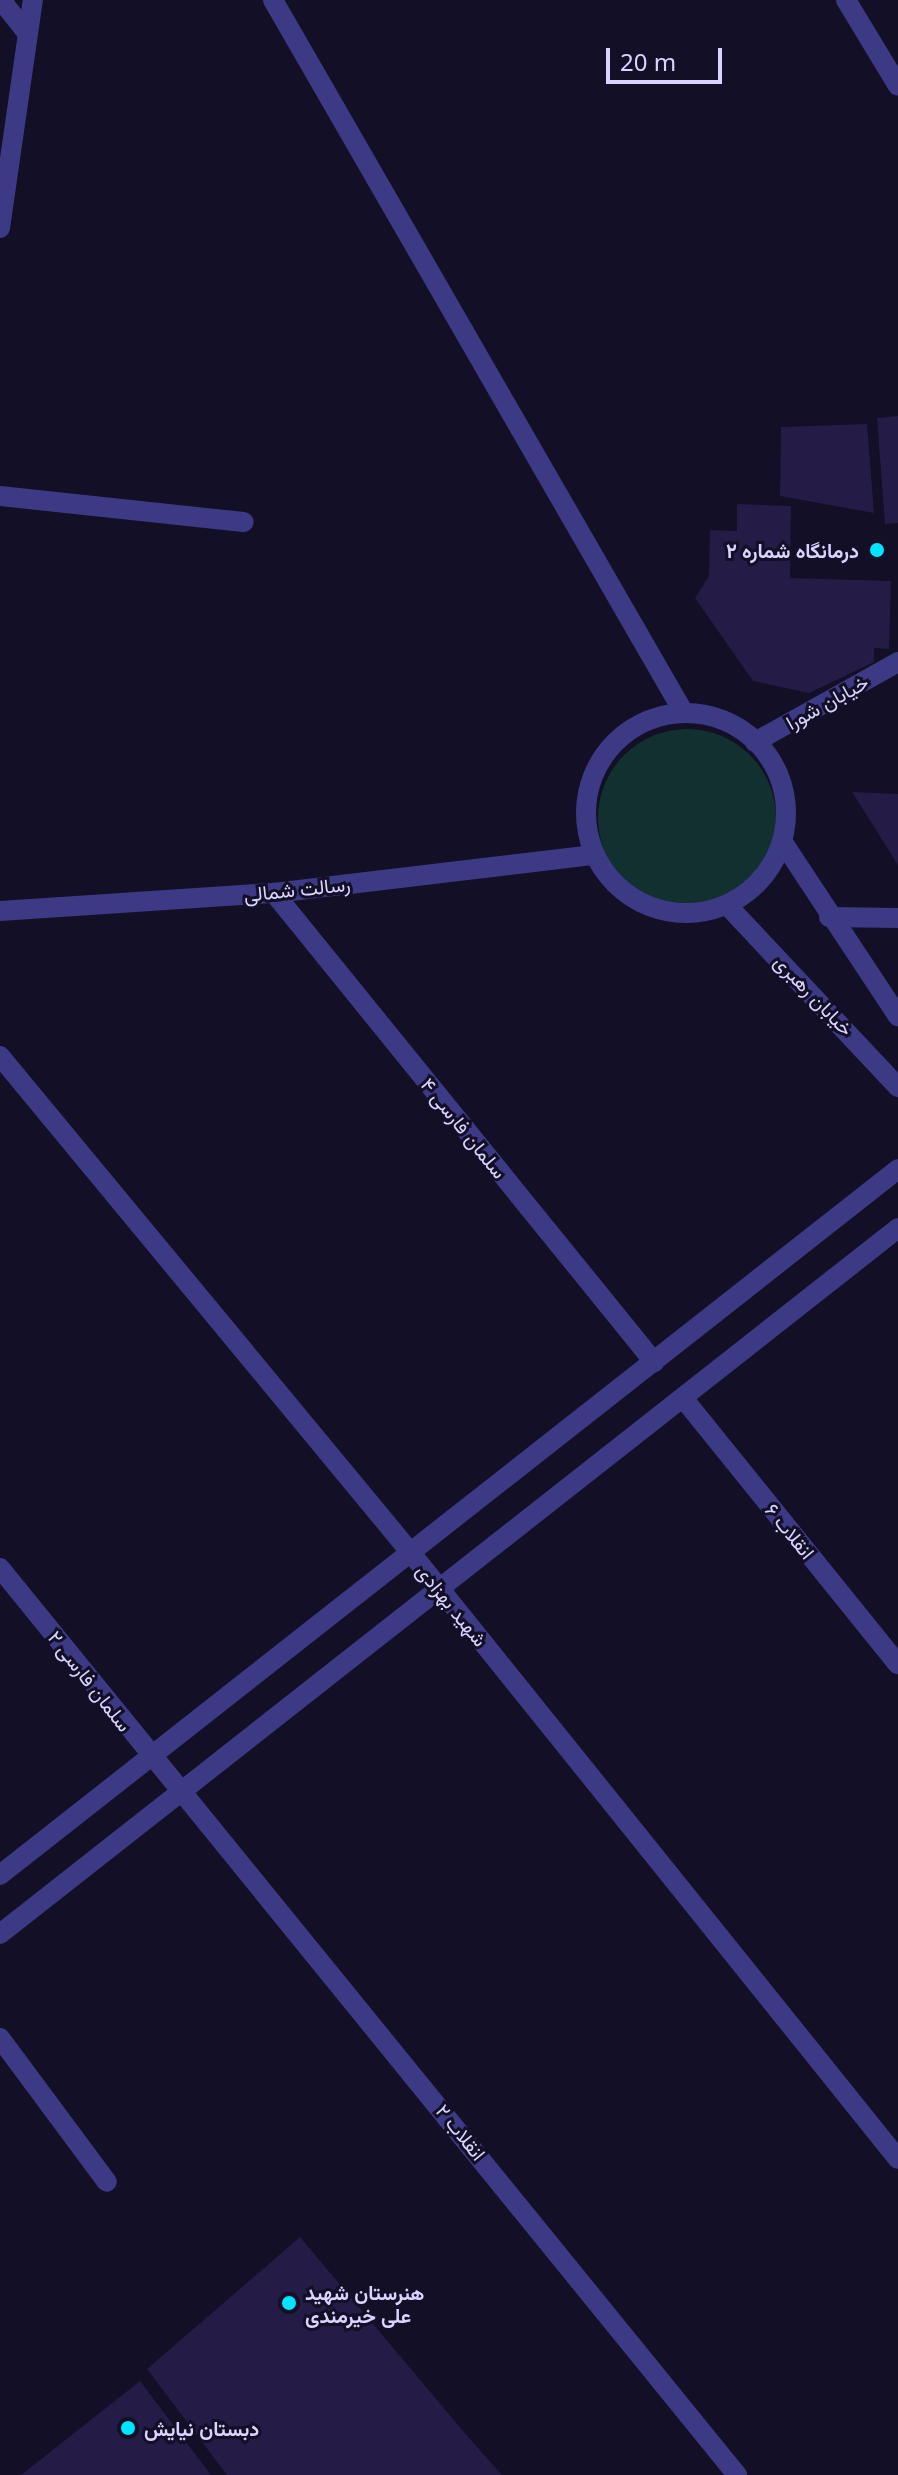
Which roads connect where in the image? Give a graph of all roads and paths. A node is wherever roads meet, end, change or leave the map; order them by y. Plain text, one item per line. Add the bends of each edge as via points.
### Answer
1 (1, 0) edge
2 (33, 0) edge
3 (273, 0) edge
4 (846, 0) edge
5 (28, 34) junction
6 (898, 86) edge
7 (0, 228) edge
8 (0, 496) edge
9 (244, 522) dead end
10 (898, 662) edge
11 (684, 713) junction
12 (755, 742) junction
13 (782, 841) junction
14 (594, 855) junction
15 (274, 893) junction
16 (727, 905) junction
17 (0, 911) edge
18 (829, 917) junction
19 (898, 918) edge
20 (898, 1016) edge
21 (0, 1056) edge
22 (898, 1087) edge
23 (898, 1169) edge
24 (898, 1228) edge
25 (654, 1362) junction
26 (683, 1398) junction
27 (411, 1553) junction
28 (0, 1568) edge
29 (440, 1589) junction
30 (898, 1664) edge
31 (150, 1757) junction
32 (185, 1789) junction
33 (0, 1875) edge
34 (0, 1934) edge
35 (0, 2038) edge
36 (898, 2159) edge
37 (107, 2182) dead end
38 (737, 2475) edge

1 - 5 street
2 - 5 street
3 - 11 street
4 - 6 street
5 - 7 street
8 - 9 street
10 - 12 street, خیابان شورا
11 - 12 street via 734,725
11 - 14 street via 651,718 622,735 601,759 586,811
12 - 13 street via 782,786
13 - 16 street via 771,867 752,890
13 - 18 street
14 - 15 street, رسالت شمالی
14 - 16 street via 611,881 636,901 665,912 697,914
15 - 17 street, رسالت شمالی
15 - 25 street, سلمان فارسی ۴
16 - 22 street, خیابان رهبری
18 - 19 street
18 - 20 street
21 - 27 street, شهید بهزادی
23 - 25 street
24 - 26 street
25 - 27 street
26 - 29 street
26 - 30 street, انقلاب ۶
27 - 29 street, شهید بهزادی
27 - 31 street
28 - 31 street, سلمان فارسی ۲
29 - 32 street
29 - 36 street, شهید بهزادی
31 - 32 street, سلمان فارسی ۲
31 - 33 street
32 - 34 street
32 - 38 street, انقلاب ۲
35 - 37 street

